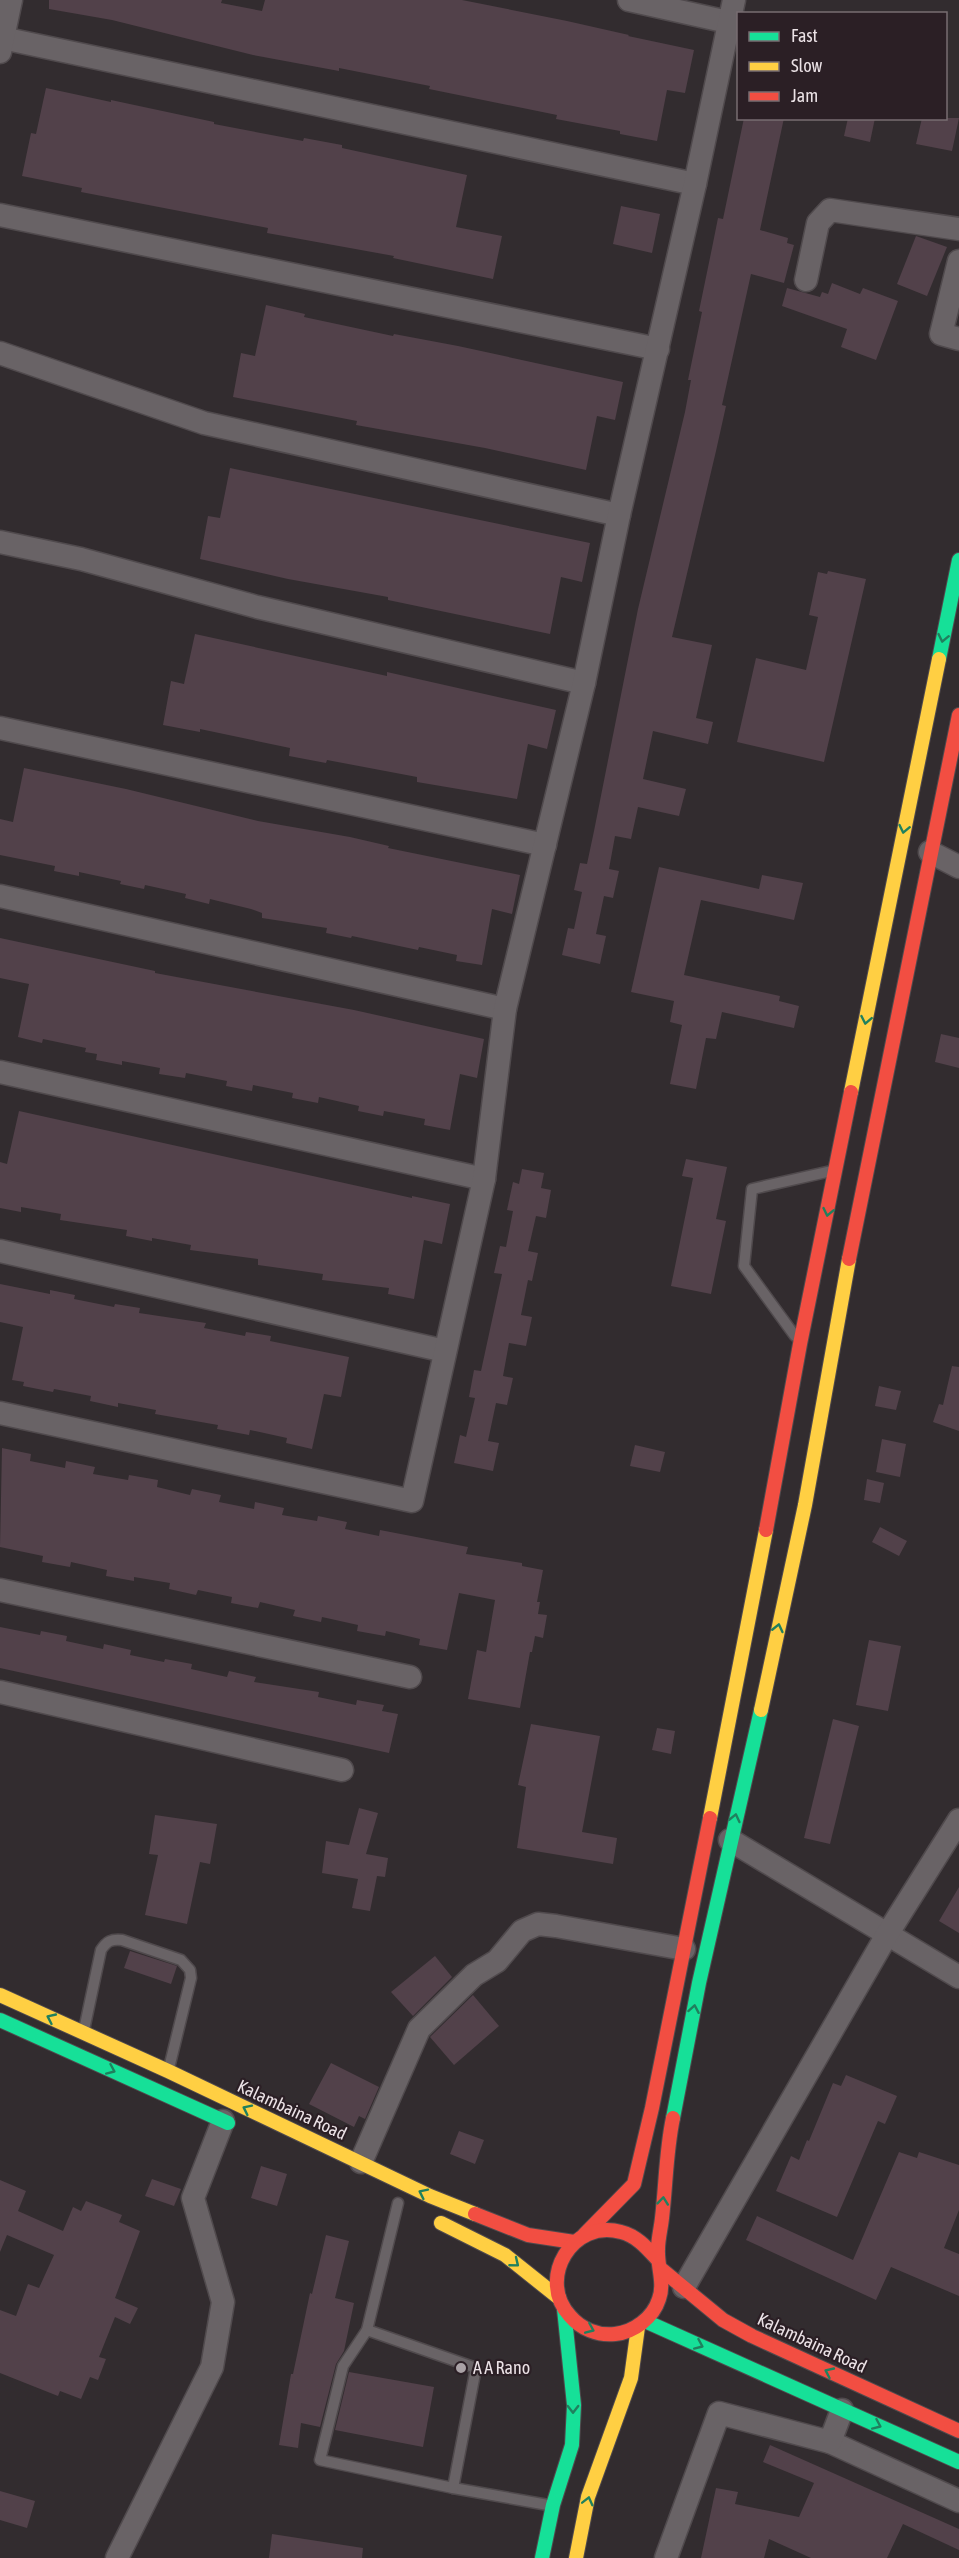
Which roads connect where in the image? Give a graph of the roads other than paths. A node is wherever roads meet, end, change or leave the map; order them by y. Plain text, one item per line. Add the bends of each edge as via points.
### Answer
1 (11, 0) edge
2 (629, 0) edge
3 (734, 0) edge
4 (728, 22) junction
5 (1, 45) edge
6 (695, 184) junction
7 (0, 215) edge
8 (959, 230) edge
9 (959, 261) edge
10 (806, 280) dead end
11 (959, 339) edge
12 (658, 349) junction
13 (0, 353) edge
14 (619, 515) junction
15 (0, 542) edge
16 (959, 560) edge
17 (584, 683) junction
18 (959, 715) edge
19 (0, 728) edge
20 (545, 845) junction
21 (930, 852) junction
22 (959, 867) edge
23 (0, 896) edge
24 (505, 1009) junction
25 (0, 1072) edge
26 (837, 1170) junction
27 (484, 1179) junction
28 (0, 1251) edge
29 (800, 1344) junction
30 (445, 1352) junction
31 (0, 1413) edge
32 (0, 1590) edge
33 (410, 1677) dead end
34 (0, 1692) edge
35 (342, 1770) dead end
36 (959, 1820) edge
37 (730, 1840) junction
38 (888, 1933) junction
39 (684, 1949) junction
40 (959, 1977) edge
41 (0, 1995) edge
42 (0, 2020) edge
43 (83, 2033) junction
44 (168, 2071) junction
45 (233, 2126) joint
46 (361, 2162) junction
47 (381, 2195) dead end
48 (398, 2203) junction
49 (413, 2210) dead end
50 (430, 2218) dead end
51 (579, 2239) junction
52 (659, 2264) junction
53 (684, 2288) junction
54 (561, 2304) junction
55 (642, 2324) junction
56 (367, 2330) junction
57 (843, 2410) junction
58 (959, 2431) edge
59 (830, 2442) junction
60 (959, 2462) edge
61 (453, 2488) junction
62 (959, 2501) edge
63 (553, 2505) junction
64 (117, 2558) edge
65 (542, 2558) edge
66 (576, 2558) edge
67 (666, 2558) edge

1 - 5 street
2 - 4 street
3 - 4 street
4 - 6 street
5 - 6 street
6 - 12 street
7 - 12 street
8 - 10 street via 830,210 818,223
9 - 11 street via 941,333
12 - 14 street
13 - 14 street via 204,423
14 - 17 street
15 - 17 street
16 -> 26 main road
17 - 20 street
18 - 21 main road
19 - 20 street
20 - 24 street
21 - 22 street
37 -> 21 main road via 804,1509
23 - 24 street
24 - 27 street
25 - 27 street
26 -> 29 main road
26 - 29 lane via 752,1189 744,1266
27 - 30 street
28 - 30 street
29 - 39 main road
30 - 31 street via 412,1501
32 - 33 street
34 - 35 street
36 - 38 street
37 - 38 street
52 -> 37 main road via 669,2140
38 - 40 street
38 - 53 street
39 - 46 street via 538,1924 522,1931 497,1961 474,1975 418,2029
39 - 51 main road via 634,2184
43 -> 41 main road, Kalambaina Road
42 -> 45 main road
43 - 44 main road, Kalambaina Road
43 - 44 lane via 101,1950 106,1943 122,1940 181,1960 190,1970 191,1978
46 -> 44 main road, Kalambaina Road
45 - 64 street via 193,2198 223,2302 212,2367
51 -> 46 main road, Kalambaina Road via 528,2235 477,2217
47 - 48 main road
48 - 49 main road
48 - 56 lane
50 -> 54 main road via 505,2254
51 - 52 main road via 601,2230 618,2229 648,2245
51 - 54 main road via 560,2262 557,2274
52 - 53 main road, Kalambaina Road
52 - 55 main road via 661,2297
58 -> 53 main road, Kalambaina Road via 752,2336 723,2320
54 -> 55 main road via 575,2322 597,2333 622,2333
54 -> 63 main road via 574,2405 572,2445
55 -> 57 main road
66 -> 55 main road via 588,2498 631,2378
56 - 61 lane via 476,2368
56 - 61 lane via 343,2366 320,2460
57 - 59 street
57 -> 60 main road
59 - 62 street
59 - 67 street via 719,2413
61 - 63 lane
63 - 65 main road

